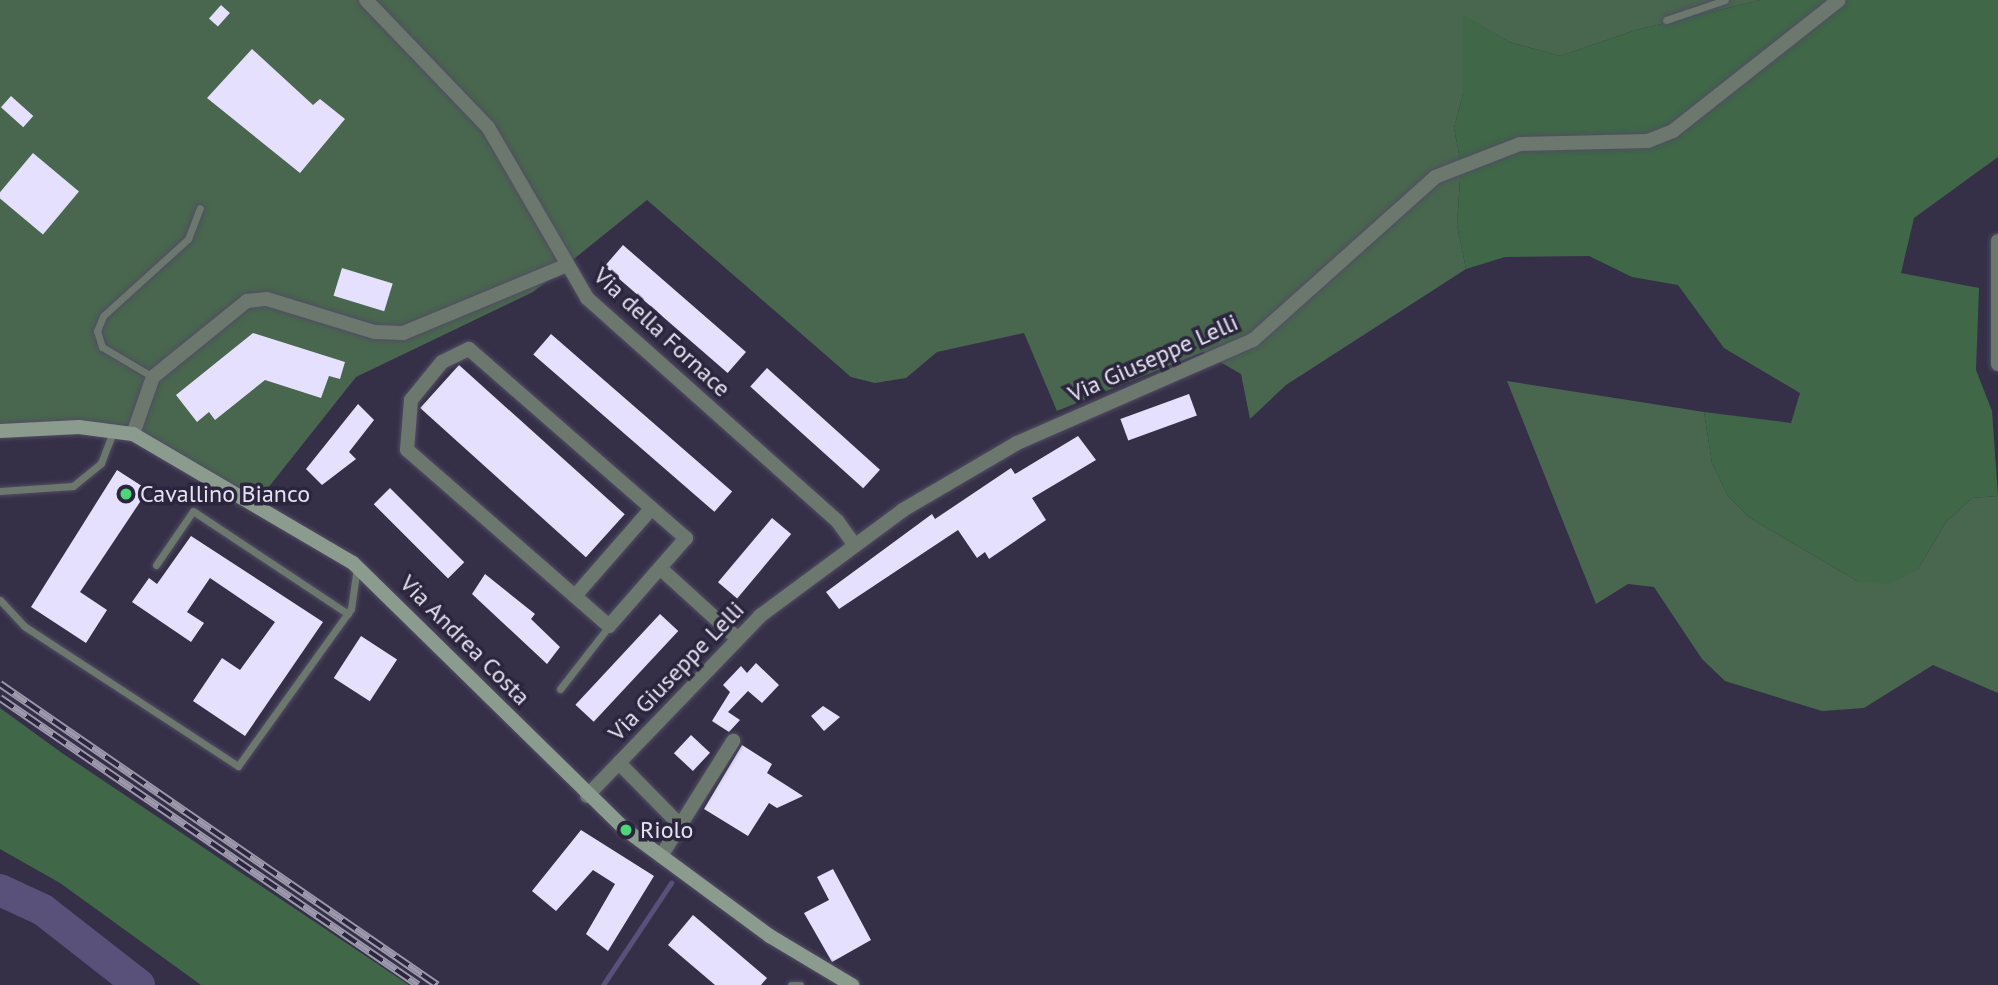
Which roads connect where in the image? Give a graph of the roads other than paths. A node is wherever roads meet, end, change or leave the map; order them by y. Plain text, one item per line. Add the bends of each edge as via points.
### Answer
1 (366, 0) edge
2 (1725, 0) edge
3 (1839, 0) edge
4 (1666, 20) dead end
5 (200, 208) dead end
6 (1998, 241) edge
7 (565, 266) junction
8 (1998, 364) edge
9 (153, 377) junction
10 (114, 429) junction
11 (0, 431) edge
12 (133, 434) junction
13 (0, 491) edge
14 (651, 509) junction
15 (853, 542) junction
16 (156, 565) dead end
17 (358, 567) junction
18 (660, 568) junction
19 (575, 596) junction
20 (0, 600) edge
21 (348, 614) junction
22 (609, 626) junction
23 (737, 638) junction
24 (560, 689) dead end
25 (733, 741) dead end
26 (619, 763) junction
27 (587, 796) junction
28 (678, 823) junction
29 (661, 856) junction
30 (791, 985) edge
31 (800, 985) edge
32 (852, 985) edge

1 - 7 street, Via della Fornace via 488,127
2 - 4 lane
3 - 15 street, Via Giuseppe Lelli via 1674,131 1648,141 1520,144 1435,177 1253,340 1017,443
5 - 9 lane via 188,239 103,317 97,331 102,347
6 - 8 street
7 - 9 street via 402,333 374,332 256,298
7 - 15 street, Via della Fornace via 587,298 838,522
9 - 12 street
10 - 11 main road, Via Andrea Costa
10 - 12 main road, Via Andrea Costa
10 - 13 lane via 101,463 74,486
12 - 17 main road, Via Andrea Costa
14 - 18 street via 686,538
14 - 19 street
14 - 19 street via 480,354 458,351 442,362 411,400 407,450
15 - 23 street, Via Giuseppe Lelli
16 - 21 lane via 193,511
17 - 21 lane
17 - 27 main road, Via Andrea Costa
18 - 22 street
18 - 23 street
19 - 22 street
20 - 21 lane via 24,626 225,762 238,765
22 - 24 lane
23 - 26 street, Via Giuseppe Lelli
25 - 28 street
26 - 27 street, Via Giuseppe Lelli
26 - 28 street
27 - 29 main road, Via Andrea Costa
28 - 29 street
29 - 32 main road, Via Andrea Costa via 778,942
30 - 31 lane

